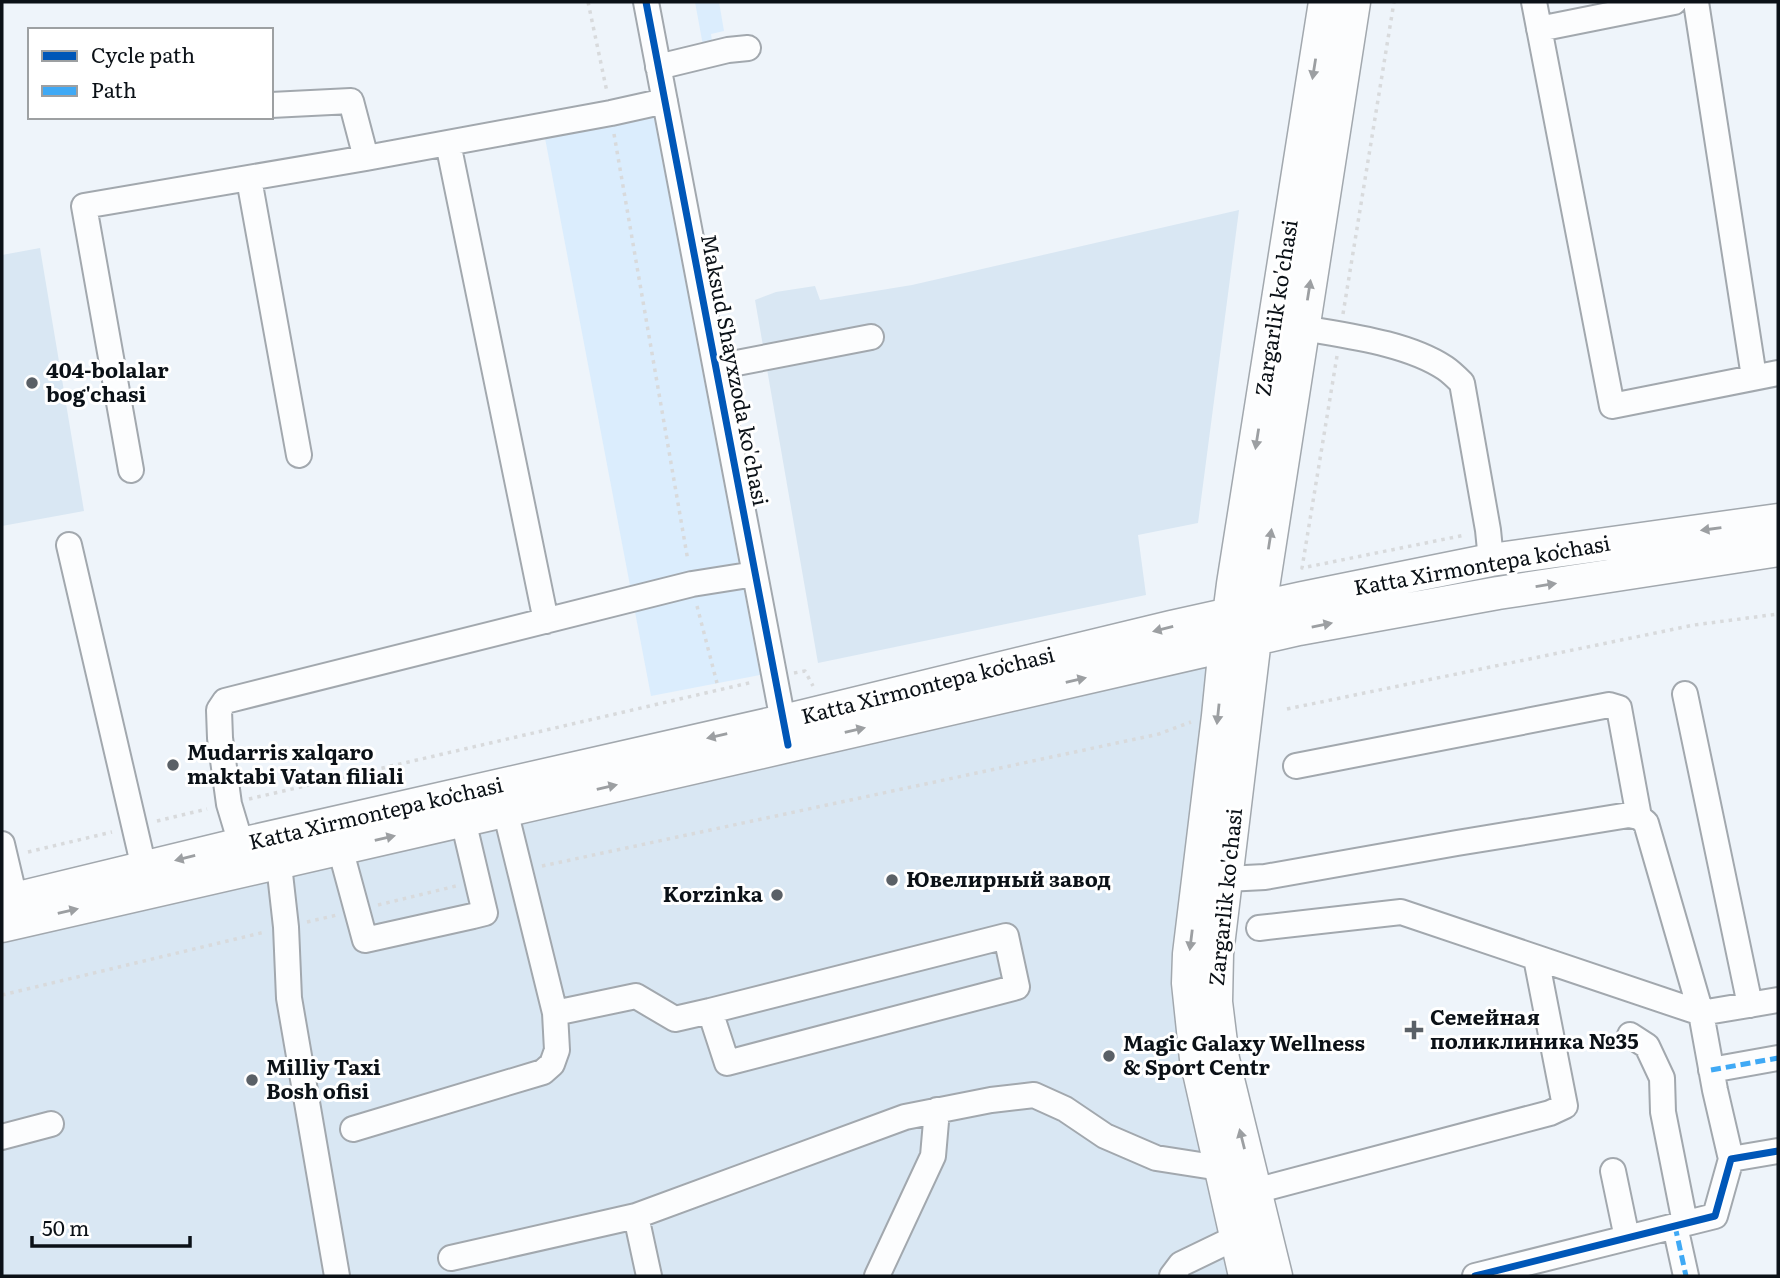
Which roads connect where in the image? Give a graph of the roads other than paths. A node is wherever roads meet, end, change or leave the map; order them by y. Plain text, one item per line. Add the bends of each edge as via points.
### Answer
1 (646, 2) edge
2 (1325, 2) edge
3 (1354, 2) edge
4 (1534, 2) edge
5 (1674, 2) edge
6 (1696, 2) edge
7 (1539, 29) junction
8 (748, 48) dead end
9 (658, 67) junction
10 (665, 101) junction
11 (273, 105) edge
12 (448, 143) junction
13 (366, 158) junction
14 (249, 179) junction
15 (1303, 328) junction
16 (871, 337) dead end
17 (716, 367) junction
18 (1766, 375) edge
19 (299, 455) dead end
20 (131, 470) dead end
21 (1778, 520) edge
22 (69, 545) dead end
23 (1778, 550) edge
24 (1491, 560) junction
25 (755, 574) junction
26 (546, 621) junction
27 (1242, 626) junction
28 (1685, 694) dead end
29 (786, 733) junction
30 (1296, 766) dead end
31 (505, 810) junction
32 (1639, 817) junction
33 (464, 820) junction
34 (241, 844) junction
35 (340, 848) junction
36 (277, 849) junction
37 (3, 851) edge
38 (144, 868) junction
39 (1226, 879) junction
40 (6, 909) edge
41 (1259, 928) dead end
42 (1536, 958) junction
43 (1778, 1000) edge
44 (1750, 1005) junction
45 (710, 1011) junction
46 (555, 1013) junction
47 (1701, 1013) junction
48 (1630, 1035) dead end
49 (1778, 1058) edge
50 (1711, 1070) junction
51 (937, 1110) junction
52 (51, 1124) dead end
53 (353, 1129) dead end
54 (2, 1137) edge
55 (1778, 1151) edge
56 (1731, 1159) junction
57 (1220, 1168) junction
58 (1613, 1171) dead end
59 (1255, 1191) junction
60 (636, 1216) junction
61 (1680, 1224) junction
62 (1237, 1237) junction
63 (1627, 1238) junction
64 (451, 1258) dead end
65 (1543, 1268) edge
66 (337, 1276) edge
67 (649, 1276) edge
68 (877, 1276) edge
69 (1172, 1276) edge
70 (1245, 1276) edge
71 (1276, 1276) edge
72 (1475, 1276) edge
73 (1686, 1276) edge

1 - 9 street, Maksud Shayxzoda ko'chasi
2 -> 27 main road, Zargarlik ko'chasi
15 -> 3 main road, Zargarlik ko'chasi
4 - 7 street
5 - 7 street
6 - 18 street
7 - 18 street via 1612,406
8 - 9 street
9 - 10 street, Maksud Shayxzoda ko'chasi
10 - 12 street
10 - 17 street, Maksud Shayxzoda ko'chasi
11 - 13 street via 351,101
12 - 13 street
12 - 26 street
13 - 14 street
14 - 19 street
14 - 20 street via 84,206
15 - 24 street via 1380,341 1446,368 1462,383
27 -> 15 main road, Zargarlik ko'chasi
16 - 17 street
17 - 25 street, Maksud Shayxzoda ko'chasi
21 -> 24 main road, Katta Xirmontepa koʻchasi
22 - 38 street
27 -> 23 main road, Katta Xirmontepa koʻchasi via 1299,629
24 - 27 main road, Katta Xirmontepa koʻchasi
25 - 26 street via 692,584
25 - 29 street, Maksud Shayxzoda ko'chasi
26 - 34 street via 225,701 219,710 220,738 229,804
27 - 29 main road, Katta Xirmontepa koʻchasi
27 - 39 main road, Zargarlik ko'chasi
27 -> 57 main road, Zargarlik ko'chasi via 1218,716 1189,954 1196,1059
28 - 44 street
31 -> 29 main road, Katta Xirmontepa koʻchasi
29 -> 36 main road, Katta Xirmontepa koʻchasi
30 - 32 street via 1609,705 1619,708
31 - 33 main road, Katta Xirmontepa koʻchasi
31 - 46 street
32 - 39 street via 1629,815 1265,877
32 - 47 street via 1646,823
35 -> 33 main road, Katta Xirmontepa koʻchasi
33 - 35 street via 485,913 473,916 365,940
34 - 36 main road, Katta Xirmontepa koʻchasi
34 -> 38 main road, Katta Xirmontepa koʻchasi
35 - 36 main road, Katta Xirmontepa koʻchasi
40 -> 36 main road, Katta Xirmontepa koʻchasi
36 - 66 street via 289,998
37 - 40 street
38 - 40 main road, Katta Xirmontepa koʻchasi
59 -> 39 main road, Zargarlik ko'chasi via 1223,1059 1216,1002
41 - 42 street via 1401,912
42 - 47 street
42 - 59 street via 1565,1106
43 - 44 street
44 - 47 street
45 - 45 street via 1006,936 1017,987 727,1063
45 - 46 street via 675,1019 636,996
46 - 53 street via 557,1049 552,1064 543,1072
47 - 50 street
48 - 61 street via 1647,1045 1662,1078
49 - 50 street
50 - 56 street
51 - 57 street via 1034,1095 1105,1136 1156,1158
51 - 60 street via 905,1117
51 - 68 street via 933,1156
52 - 54 street
55 - 56 street
56 - 61 street via 1715,1216
57 - 62 main road, Zargarlik ko'chasi
58 - 63 street
59 - 71 main road, Zargarlik ko'chasi
60 - 64 street
60 - 67 street
61 - 63 street
61 - 73 street
62 - 69 street via 1181,1264
62 - 70 main road, Zargarlik ko'chasi
63 - 65 street
65 - 72 street

